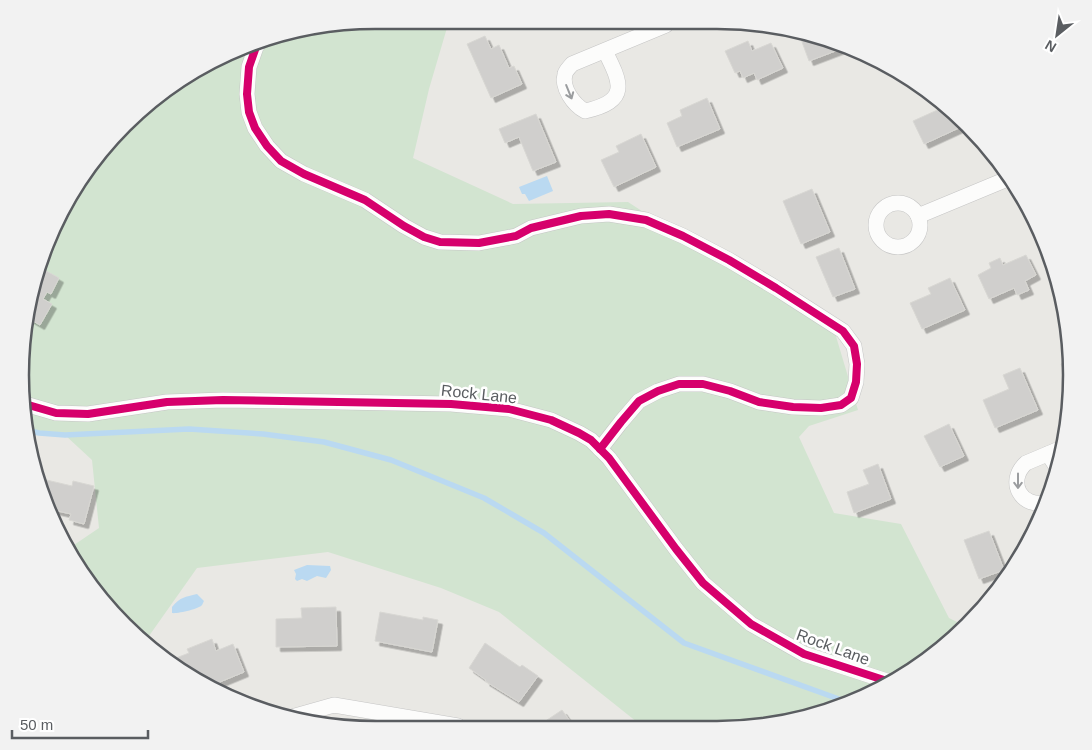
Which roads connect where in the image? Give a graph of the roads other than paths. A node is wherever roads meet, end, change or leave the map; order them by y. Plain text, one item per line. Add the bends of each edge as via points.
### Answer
1 (656, 29) edge
2 (255, 50) edge
3 (604, 50) dead end
4 (1003, 181) edge
5 (918, 216) dead end
6 (30, 405) edge
7 (600, 450) junction
8 (1055, 451) edge
9 (1048, 454) junction
10 (1052, 461) edge
11 (1039, 503) edge
12 (882, 679) edge
13 (303, 714) edge
14 (428, 721) edge

1 - 3 street
2 - 7 street via 249,67 247,94 255,128 267,146 281,161 365,200 424,237 440,242 479,243 516,236 531,228 581,216 609,214 646,220 729,260 776,288 843,331 854,346 856,382 851,398 841,405 792,407 759,402 703,384 679,384 639,401
4 - 5 street
6 - 7 street, Rock Lane via 56,414 88,414 167,402 223,400 486,406 551,420 591,440
7 - 12 street, Rock Lane via 703,583 736,612 804,654
8 - 9 street
9 - 10 street
9 -> 11 street via 1026,463 1018,474 1016,485 1020,495 1034,504
13 - 14 street via 334,705

